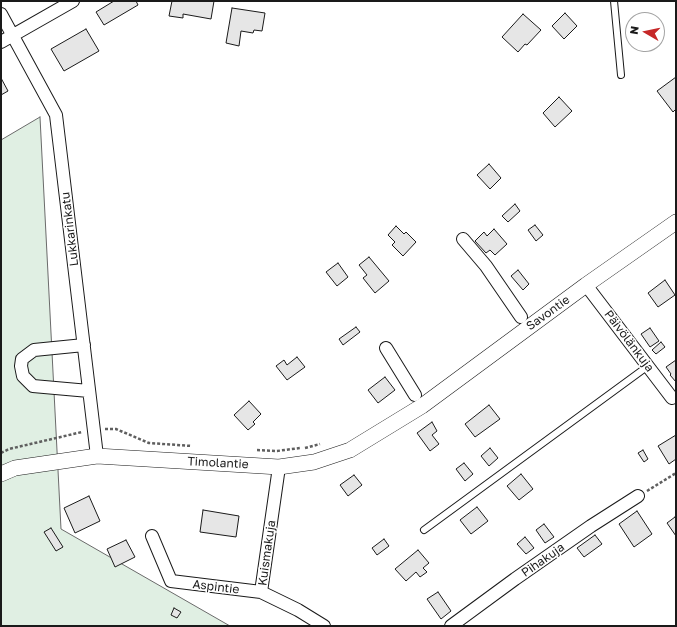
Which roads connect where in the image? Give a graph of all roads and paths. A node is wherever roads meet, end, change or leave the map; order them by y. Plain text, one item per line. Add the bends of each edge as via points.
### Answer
1 (73, 1) edge
2 (614, 1) edge
3 (1, 14) edge
4 (13, 35) junction
5 (1, 42) edge
6 (621, 76) dead end
7 (676, 222) edge
8 (463, 239) dead end
9 (586, 285) junction
10 (521, 317) dead end
11 (84, 345) junction
12 (386, 348) dead end
13 (648, 366) junction
14 (89, 391) junction
15 (672, 398) dead end
16 (418, 400) junction
17 (94, 429) junction
18 (327, 442) dead end
19 (197, 447) dead end
20 (256, 450) dead end
21 (1, 452) edge
22 (97, 456) junction
23 (279, 467) junction
24 (676, 473) edge
25 (1, 474) edge
26 (638, 496) joint
27 (424, 530) dead end
28 (152, 536) dead end
29 (261, 592) junction
30 (324, 626) edge
31 (451, 626) edge

1 - 4 street
2 - 6 lane
3 - 4 street, Lukkarinkatu
4 - 5 street
4 - 11 street, Lukkarinkatu via 56,115
7 - 9 street, Savontie
8 - 10 street via 486,266
9 - 13 street, Päivölänkuja
9 - 16 street, Savontie
11 - 14 street, Lukkarinkatu
11 - 14 street via 34,350 22,359 22,376 33,386
12 - 16 street
13 - 15 street, Päivölänkuja
13 - 27 lane
14 - 17 street, Lukkarinkatu
16 - 23 street, Timolantie via 350,450 314,462
17 - 19 path via 116,428 150,443
17 - 21 path
17 - 22 street, Lukkarinkatu
18 - 20 path via 306,448
22 - 23 street, Timolantie
22 - 25 street, Timolantie via 14,468
23 - 29 street, Kuismakuja
24 - 26 path
26 - 31 street, Pihakuja via 591,526
28 - 29 street, Aspintie via 171,581
29 - 30 street, Kuismakuja

